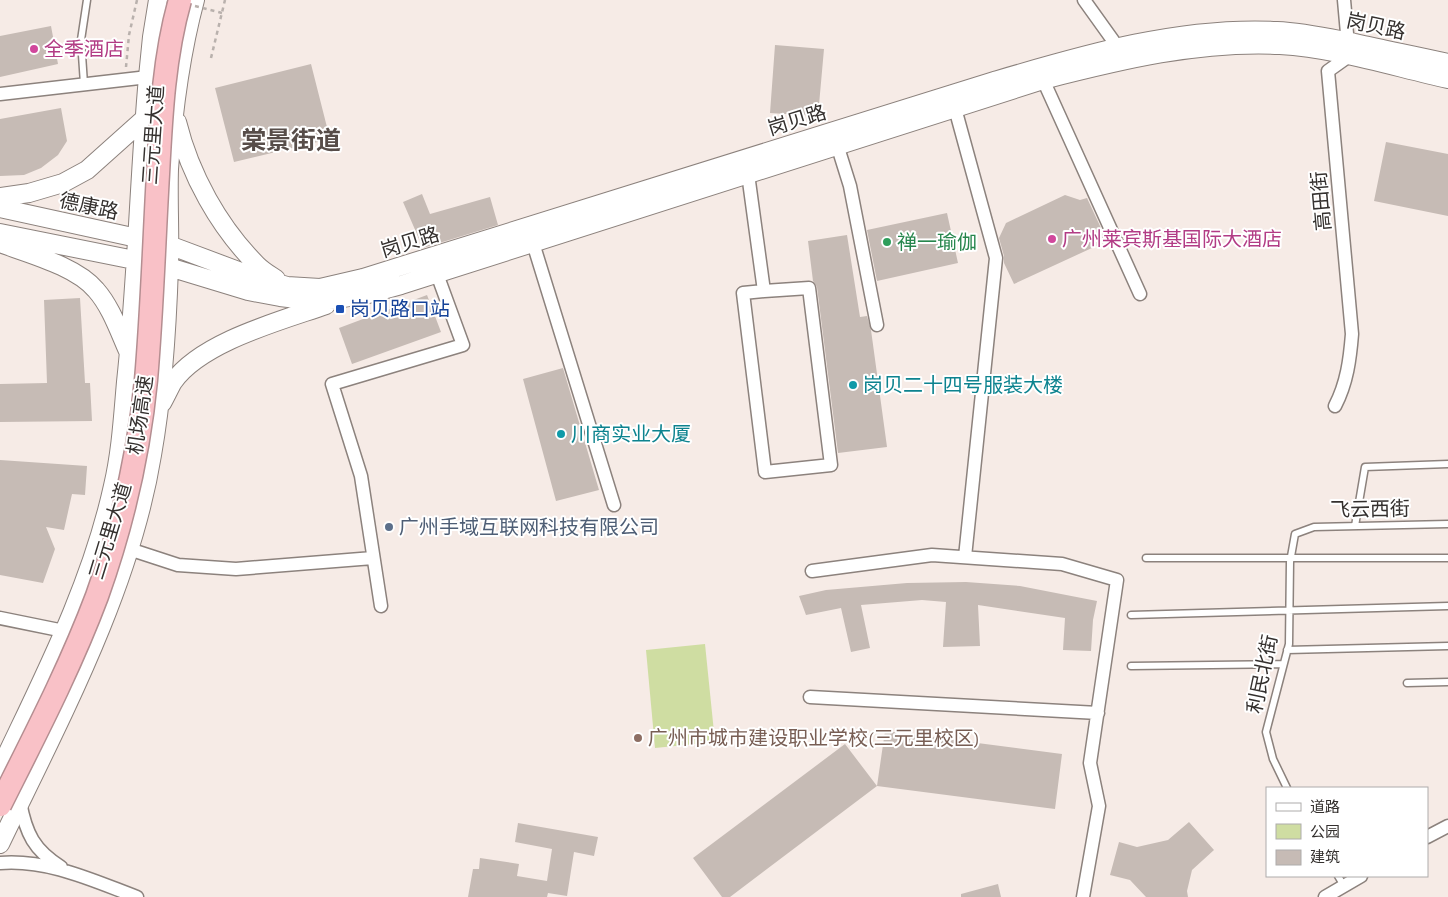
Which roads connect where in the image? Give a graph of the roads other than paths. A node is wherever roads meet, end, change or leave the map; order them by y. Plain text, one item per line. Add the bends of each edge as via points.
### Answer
1 (87, 0) edge
2 (158, 0) edge
3 (1084, 0) edge
4 (1344, 0) edge
5 (190, 2) edge
6 (1347, 49) junction
7 (1122, 53) junction
8 (1448, 63) edge
9 (1041, 74) junction
10 (1448, 79) edge
11 (148, 83) junction
12 (84, 84) junction
13 (0, 94) edge
14 (175, 101) junction
15 (953, 101) junction
16 (144, 120) junction
17 (835, 138) junction
18 (748, 174) junction
19 (0, 197) edge
20 (0, 208) edge
21 (0, 233) edge
22 (138, 238) junction
23 (0, 243) edge
24 (533, 243) junction
25 (169, 245) junction
26 (136, 260) junction
27 (169, 267) junction
28 (437, 274) junction
29 (287, 286) junction
30 (764, 291) junction
31 (1140, 294) dead end
32 (346, 298) junction
33 (877, 325) dead end
34 (129, 354) junction
35 (1335, 406) dead end
36 (159, 410) junction
37 (1448, 464) edge
38 (614, 505) dead end
39 (1448, 524) edge
40 (1356, 526) junction
41 (1295, 534) joint
42 (129, 549) junction
43 (965, 557) junction
44 (373, 558) junction
45 (1146, 558) dead end
46 (1291, 558) junction
47 (1448, 558) edge
48 (812, 572) dead end
49 (381, 606) dead end
50 (1448, 606) edge
51 (1289, 610) junction
52 (1130, 615) dead end
53 (0, 618) edge
54 (64, 631) junction
55 (1448, 646) edge
56 (1287, 650) junction
57 (1283, 664) junction
58 (1131, 666) dead end
59 (1448, 682) edge
60 (1407, 683) dead end
61 (810, 697) dead end
62 (1098, 713) junction
63 (0, 770) edge
64 (1287, 787) edge
65 (10, 804) edge
66 (1448, 826) edge
67 (1428, 836) edge
68 (0, 844) edge
69 (0, 863) edge
70 (68, 871) junction
71 (1357, 877) edge
72 (1341, 881) edge
73 (137, 897) edge
74 (1083, 897) edge
75 (1325, 897) edge

1 - 12 lane via 81,40
2 - 11 main road, 三元里大道
3 - 7 street
4 - 6 street
5 - 14 main road, 三元里大道
5 - 65 highway, 机场高速, bridge via 168,57 162,103 146,381 130,482 107,566 86,623
6 - 7 main road, 岗贝路 via 1294,32 1258,30 1198,34
6 - 8 main road, 岗贝路
6 - 10 main road, 岗贝路
6 - 35 street, 高田街 via 1328,71 1352,334 1350,362 1343,391
7 - 9 main road, 岗贝路
9 - 15 main road, 岗贝路
9 - 31 street
11 - 12 street via 125,79
11 - 14 main road via 156,99
11 - 16 main road, 三元里大道
12 - 13 street
14 - 25 main road, 三元里大道 via 169,172
14 - 29 main road via 182,140 198,180 223,223 258,266
15 - 17 main road, 岗贝路
15 - 43 street via 996,258
16 - 19 main road via 87,170 63,183
16 - 22 main road, 三元里大道
17 - 18 main road, 岗贝路
17 - 29 main road, 岗贝路 via 364,278 320,288
17 - 33 street via 850,186
18 - 24 main road, 岗贝路
18 - 30 street
20 - 22 main road, 德康路
21 - 26 main road
22 - 25 main road, 德康路
22 - 26 main road, 三元里大道
23 - 34 main road via 77,274 96,289
24 - 28 main road, 岗贝路
24 - 38 street
25 - 27 main road, 三元里大道
25 - 29 main road, 岗贝路
26 - 27 main road
26 - 34 main road, 三元里大道
27 - 32 main road, 岗贝路 via 280,297 306,300
27 - 36 main road, 三元里大道
28 - 32 main road, 岗贝路
28 - 44 street via 463,345 332,384 361,476
30 - 30 street via 809,288 831,465 765,472 743,293
32 - 36 main road via 214,348 189,365 173,382
34 - 54 main road, 三元里大道 via 114,485 94,554
36 - 42 main road, 三元里大道 via 147,482
37 - 40 lane via 1365,467
39 - 40 lane, 飞云西街
40 - 41 lane, 飞云西街 via 1314,526
41 - 46 lane, 利民北街
42 - 44 street via 178,566 236,569
42 - 65 main road, 三元里大道 via 108,609 58,725
43 - 48 street via 932,555
43 - 62 street via 1062,564 1117,580
44 - 49 street
45 - 46 lane
46 - 47 lane
46 - 51 lane, 利民北街
50 - 51 lane
51 - 52 lane
51 - 56 lane, 利民北街
53 - 54 street
54 - 63 main road, 三元里大道
55 - 56 lane
56 - 57 lane, 利民北街
57 - 58 lane
57 - 64 lane, 利民北街 via 1266,732 1273,759
59 - 60 lane
61 - 62 street
62 - 74 street via 1090,763 1099,806
65 - 68 main road, 三元里大道
65 - 70 street via 35,845 46,857
66 - 67 street
69 - 70 street via 23,862
70 - 73 street
71 - 72 street
72 - 75 street

